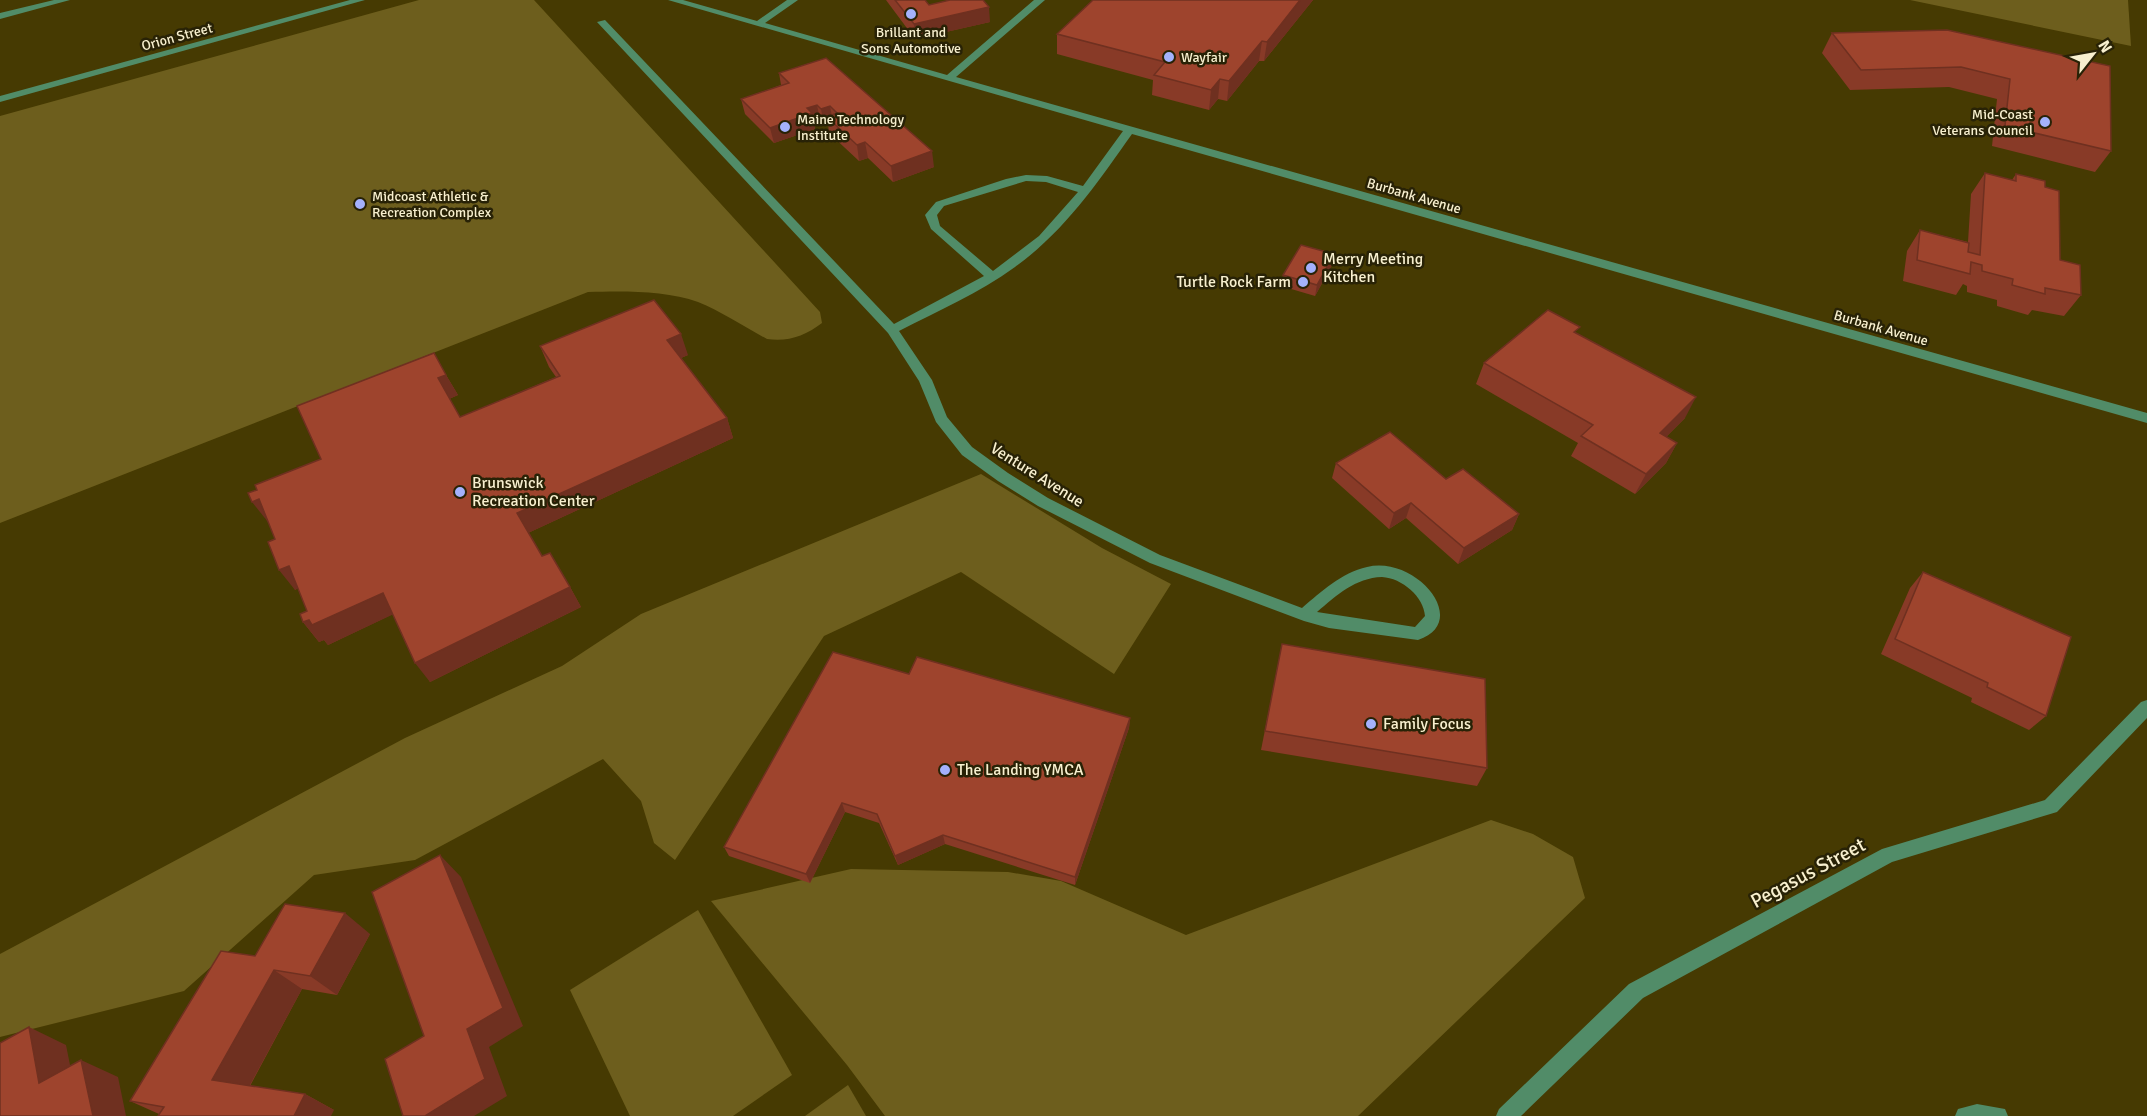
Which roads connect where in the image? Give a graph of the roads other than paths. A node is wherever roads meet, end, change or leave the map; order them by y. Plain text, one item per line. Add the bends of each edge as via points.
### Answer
1 (65, 0) edge
2 (360, 0) edge
3 (673, 0) edge
4 (793, 0) edge
5 (1040, 0) edge
6 (0, 16) edge
7 (602, 22) dead end
8 (759, 24) junction
9 (948, 79) junction
10 (0, 99) edge
11 (1129, 131) junction
12 (1086, 191) junction
13 (992, 277) junction
14 (892, 330) junction
15 (2147, 418) edge
16 (1304, 615) junction
17 (2147, 707) edge
18 (1506, 1116) edge
19 (1965, 1116) edge
20 (1998, 1116) edge

1 - 6 street
2 - 10 street, Orion Street
3 - 8 street, Burbank Avenue
4 - 8 street
5 - 9 street
7 - 14 street, Venture Avenue
8 - 9 street, Burbank Avenue
9 - 11 street, Burbank Avenue
11 - 12 street
11 - 15 street, Burbank Avenue
12 - 13 street via 1028,251
12 - 13 street via 1047,179 1026,178 940,204 931,215 935,227
13 - 14 street
14 - 16 street, Venture Avenue via 925,380 941,419 967,451 1003,477 1043,502 1155,559
16 - 16 street, Venture Avenue via 1418,634 1429,627 1434,614 1428,597 1413,583 1390,571 1346,580
17 - 18 street, Pegasus Street via 2051,806 1888,855 1636,991
19 - 20 street

